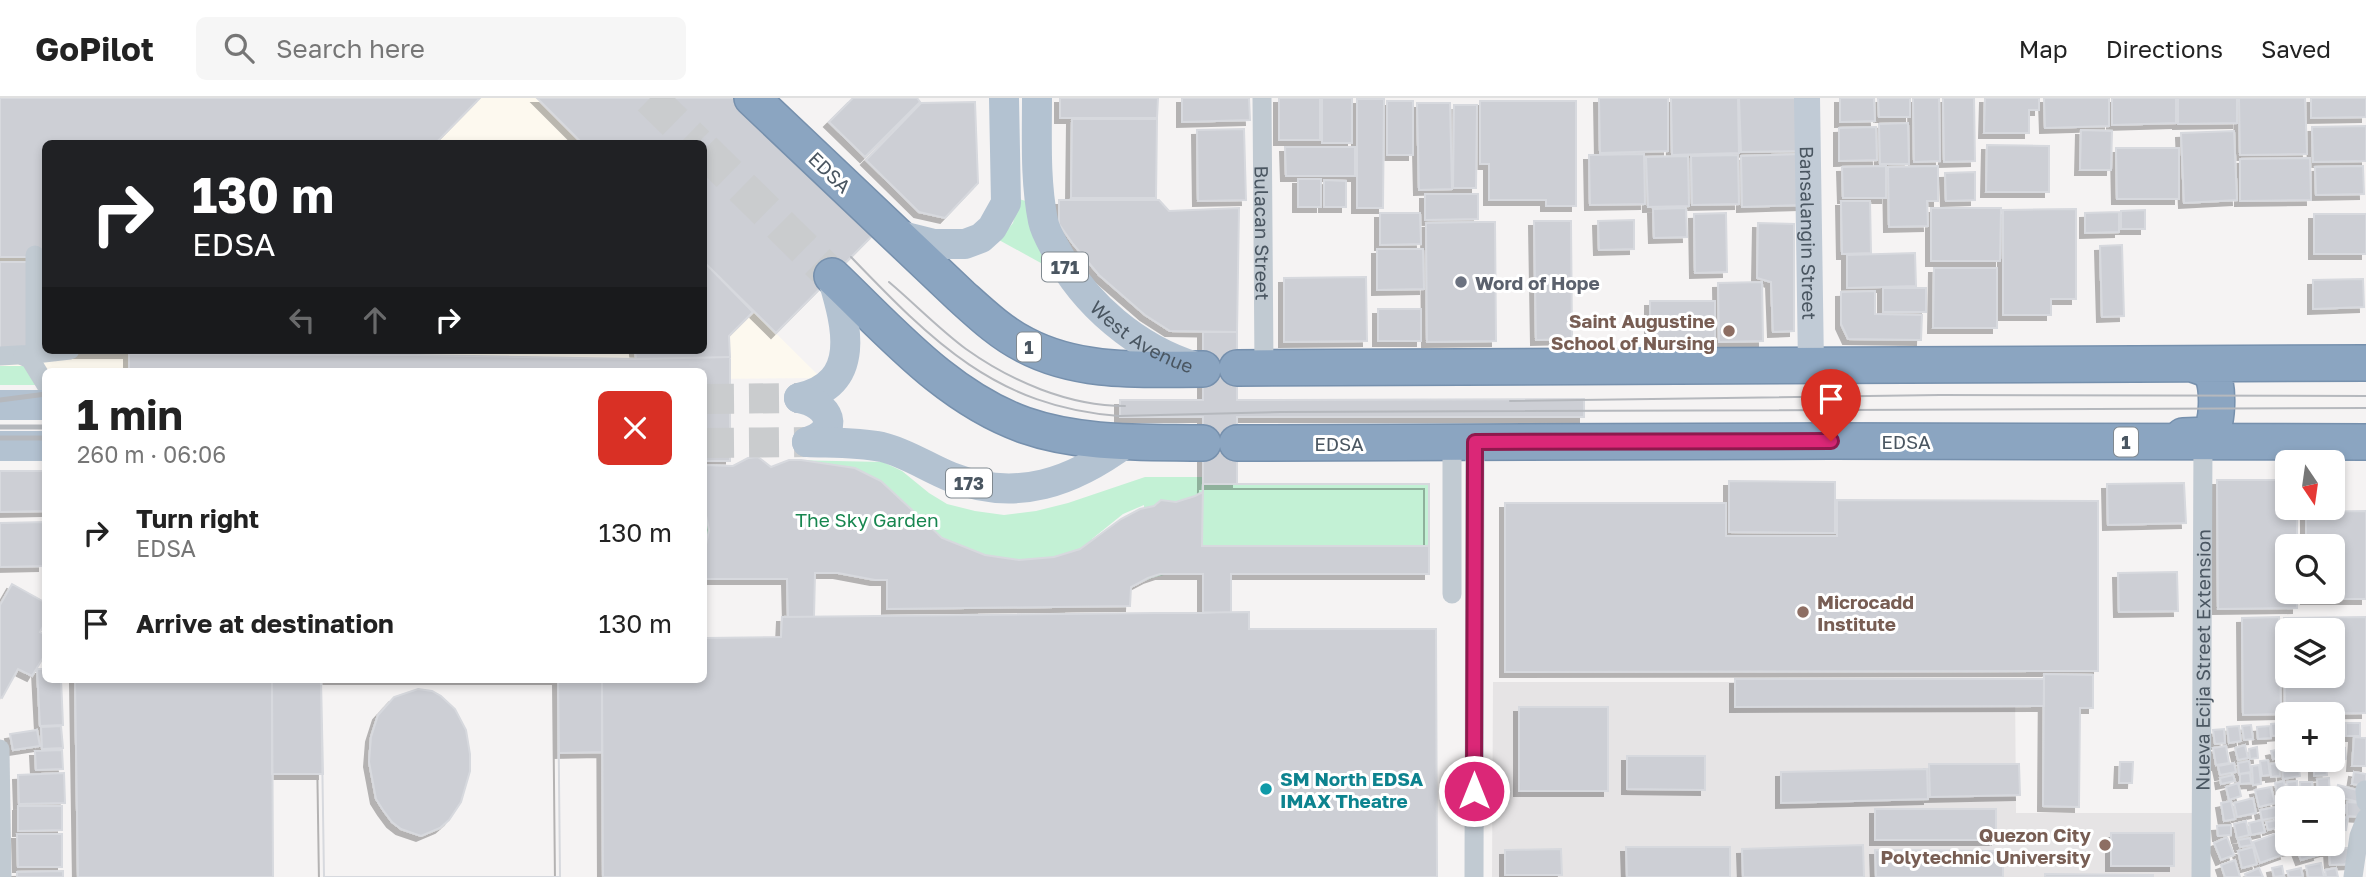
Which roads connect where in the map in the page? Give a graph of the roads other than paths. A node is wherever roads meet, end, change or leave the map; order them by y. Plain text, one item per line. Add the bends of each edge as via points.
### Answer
1 (752, 98) edge
2 (1004, 98) edge
3 (1037, 98) edge
4 (1262, 98) edge
5 (1807, 98) edge
6 (894, 233) junction
7 (35, 255) dead end
8 (832, 276) joint
9 (42, 353) edge
10 (29, 355) junction
11 (0, 356) edge
12 (2192, 363) junction
13 (2366, 363) edge
14 (1811, 366) junction
15 (1250, 368) joint
16 (1203, 369) joint
17 (42, 378) edge
18 (2366, 378) edge
19 (42, 404) edge
20 (0, 405) edge
21 (1468, 441) junction
22 (2237, 441) junction
23 (1128, 442) junction
24 (2203, 442) junction
25 (2366, 442) edge
26 (1203, 443) dead end
27 (1237, 443) dead end
28 (0, 446) edge
29 (42, 446) edge
30 (1451, 594) dead end
31 (0, 749) edge
32 (2365, 790) edge
33 (2366, 802) edge
34 (2366, 818) edge
35 (2, 877) edge
36 (1474, 877) edge
37 (2202, 877) edge
38 (2353, 877) edge

1 - 6 highway, EDSA / 1
2 - 6 main road via 1006,203 992,228 965,244 934,244
3 - 16 main road, West Avenue / 171 via 1038,180 1044,223 1068,272 1133,336
4 - 15 street, Bulacan Street
5 - 14 street, Bansalangin Street
6 - 16 highway, EDSA / 1 via 988,320 1040,352 1104,368
7 - 10 street
8 - 23 highway via 922,362 971,400 1044,431
8 - 23 main road, 173 via 845,325 846,352 830,382 817,393 799,398 818,405 828,418 824,433 807,442 881,447 953,478 1006,488 1061,481
9 - 10 street
10 - 11 street
10 - 17 street
12 - 13 highway
12 - 14 highway
12 - 21 highway via 2208,370 2215,382 2215,426 2206,436 1490,434
14 - 15 highway
18 - 22 highway via 2231,379 2222,391 2222,426
19 - 20 main road
21 - 24 highway, EDSA / 1
21 - 27 highway, EDSA / 1
21 - 30 street
21 - 36 street
22 - 24 highway, EDSA / 1
22 - 25 highway, EDSA / 1
23 - 26 highway
24 - 37 street, Nueva Ecija Street Extension
28 - 29 main road
31 - 35 street
32 - 33 street
34 - 38 street via 2358,836

